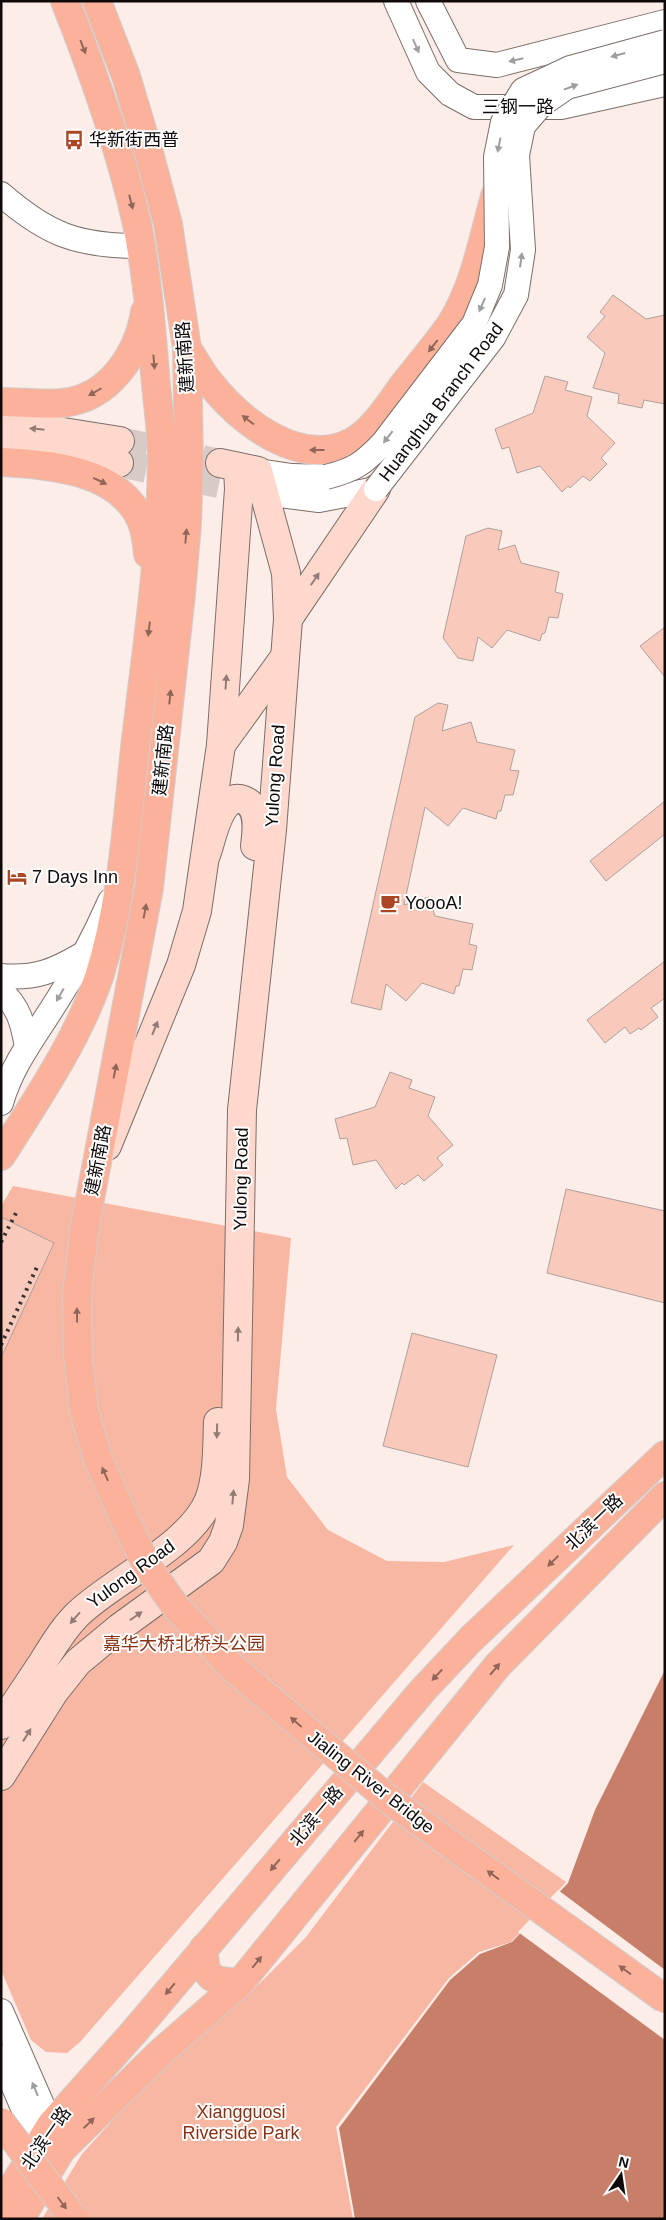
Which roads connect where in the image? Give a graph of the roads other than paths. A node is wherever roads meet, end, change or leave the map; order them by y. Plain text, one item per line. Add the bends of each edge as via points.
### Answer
1 (65, 1) edge
2 (97, 1) edge
3 (396, 1) edge
4 (428, 1) edge
5 (665, 22) edge
6 (665, 42) edge
7 (665, 61) edge
8 (665, 84) edge
9 (497, 189) junction
10 (1, 194) edge
11 (140, 246) junction
12 (148, 291) junction
13 (187, 348) junction
14 (1, 402) edge
15 (1, 426) edge
16 (1, 446) edge
17 (1, 462) edge
18 (240, 478) junction
19 (376, 490) junction
20 (154, 589) junction
21 (288, 619) junction
22 (284, 658) junction
23 (221, 745) junction
24 (206, 855) junction
25 (120, 879) junction
26 (84, 953) junction
27 (1, 976) edge
28 (1, 991) edge
29 (27, 1047) junction
30 (1, 1103) edge
31 (1, 1156) edge
32 (97, 1170) junction
33 (665, 1455) edge
34 (665, 1496) edge
35 (124, 1518) joint
36 (1, 1725) edge
37 (1, 1776) edge
38 (204, 1948) junction
39 (240, 1983) junction
40 (665, 1999) edge
41 (1, 2011) edge
42 (1, 2058) edge
43 (1, 2122) edge
44 (50, 2147) junction
45 (1, 2206) edge
46 (20, 2219) edge
47 (74, 2219) edge

1 -> 11 main road, 建新南路 via 98,84 120,158
2 - 13 main road, 建新南路 via 126,76 152,162 168,224
3 -> 8 street, 三钢一路 via 428,72 450,94 474,108 561,107
5 -> 4 street via 497,65 458,60
6 -> 9 street, Huanghua Branch Road, bridge via 570,68 523,90 503,122 496,157
19 -> 7 street, Huanghua Branch Road, bridge via 494,338 516,295 523,250 517,155 523,126 542,104 567,87
9 -> 13 main road, bridge via 471,282 451,323 371,428 353,442 335,449 313,451 290,446 267,434 209,382
9 -> 18 street, Huanghua Branch Road, bridge via 496,256 490,285 474,324 383,443 350,471 326,476
10 - 11 street via 27,215 62,236 84,243
11 - 12 main road, 建新南路
12 -> 14 main road via 137,340 121,370 101,388 84,398 63,403
12 -> 20 main road, 建新南路 via 162,455
32 -> 13 main road, 建新南路 via 150,878 187,524
16 -> 15 main road via 119,452 38,428
17 -> 20 main road via 60,468 86,475 113,488 132,506 140,519
18 - 19 street, Huanghua Branch Road via 319,500
18 - 21 main road, Yulong Road via 286,573
23 -> 18 main road
21 -> 19 main road
20 -> 25 main road, 建新南路
21 - 22 main road, Yulong Road
22 - 23 main road
37 -> 22 main road, Yulong Road via 54,1692 78,1662 211,1561 229,1525 235,1479 242,1110 272,830
23 - 24 main road
32 -> 24 main road via 180,965 197,911
24 -> 36 main road, Yulong Road via 228,802 237,798 246,800 252,805 257,828 223,1110 217,1450 209,1500 197,1522 178,1540 77,1615
25 - 26 street, 建新南路
25 - 31 main road, 建新南路 via 99,976 82,1017 63,1056
26 - 27 street via 38,976
26 -> 29 street, 建新南路
28 - 29 street via 16,1007
29 - 30 street, 建新南路 via 12,1073
35 -> 32 main road, 建新南路 via 98,1459 87,1419 78,1355 77,1296 84,1232
33 -> 38 main road, 北滨一路 via 423,1690
39 -> 34 main road, 北滨一路 via 498,1665
40 -> 35 main road, Jialing River Bridge, bridge via 392,1802 233,1668 176,1607 147,1566
38 - 39 main road via 204,1966 210,1977 221,1982
38 -> 44 main road, 北滨一路 via 134,2032
44 -> 39 main road, 北滨一路
44 -> 41 street
42 - 44 street
43 -> 47 main road, bridge
44 - 45 main road, 北滨一路
44 - 46 main road, 北滨一路

